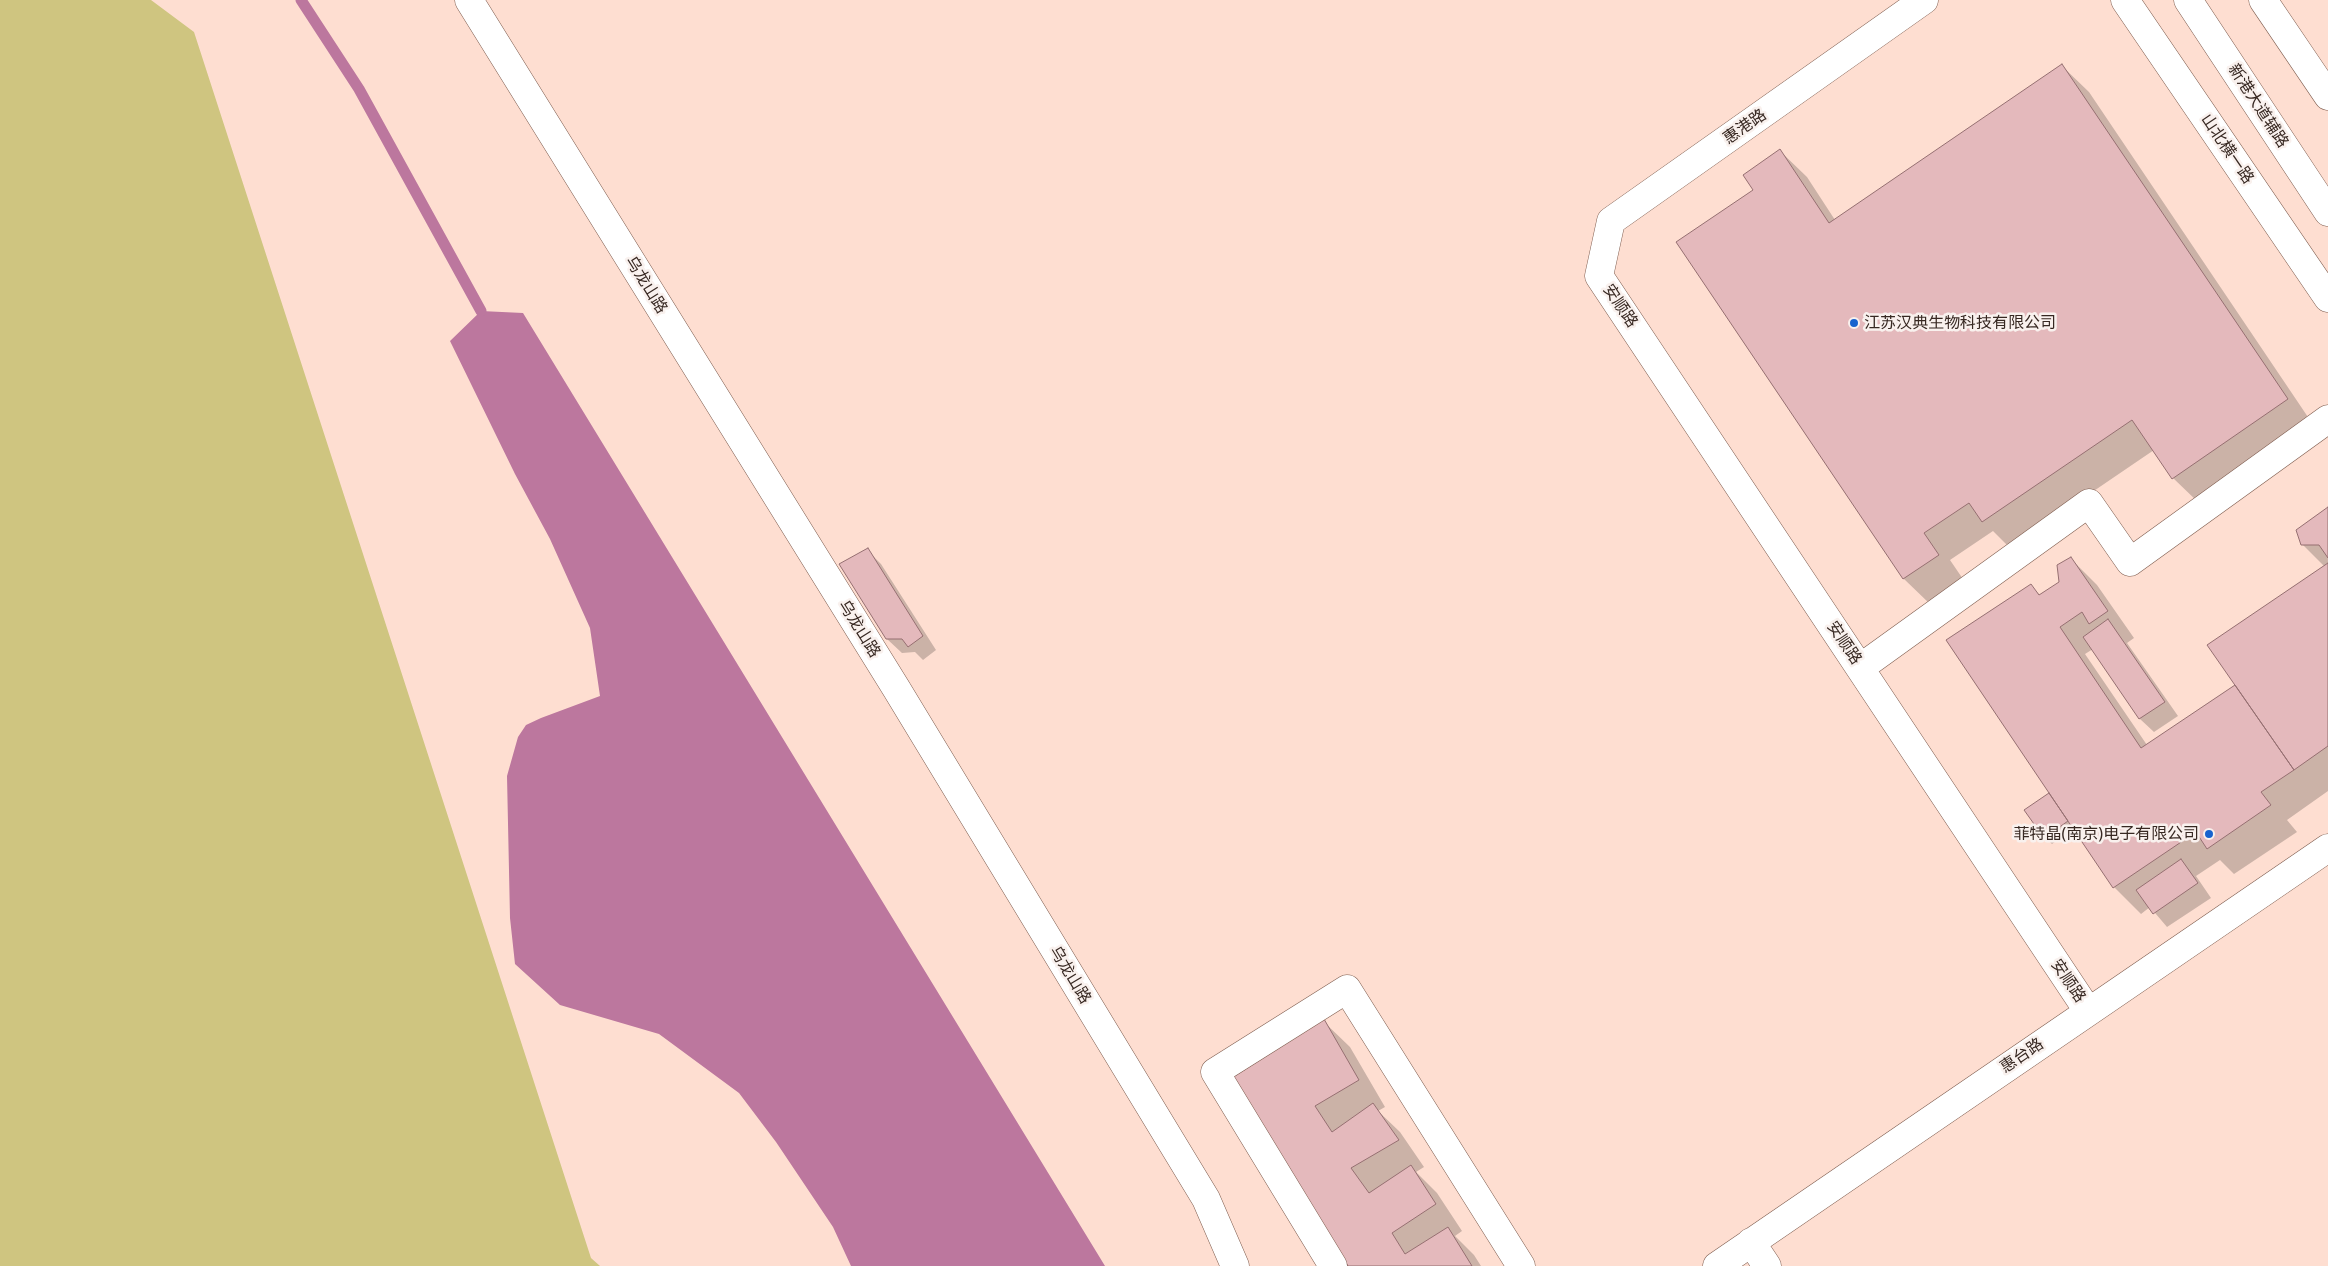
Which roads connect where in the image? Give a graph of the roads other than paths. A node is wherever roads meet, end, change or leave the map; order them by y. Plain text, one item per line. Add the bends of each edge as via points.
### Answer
1 (469, 0) edge
2 (1924, 0) edge
3 (2125, 0) edge
4 (2188, 0) edge
5 (2263, 0) edge
6 (2328, 96) edge
7 (2328, 212) edge
8 (1600, 276) joint
9 (2328, 298) edge
10 (2328, 420) edge
11 (1860, 668) junction
12 (2328, 848) edge
13 (2088, 1011) junction
14 (1751, 1242) junction
15 (1235, 1266) edge
16 (1333, 1266) edge
17 (1521, 1266) edge
18 (1717, 1266) edge
19 (1767, 1266) edge

1 - 15 street, 乌龙山路 via 896,688 1206,1199
2 - 8 street, 惠港路 via 1611,222
3 - 9 street, 山北横一路
4 - 7 street, 新港大道辅路
5 - 6 street
8 - 11 street, 安顺路
10 - 11 street via 2130,562 2089,504
11 - 13 street, 安顺路
12 - 13 street, 惠台路
13 - 14 street, 惠台路
14 - 18 street, 惠台路
14 - 19 street
16 - 17 street via 1215,1072 1347,989

